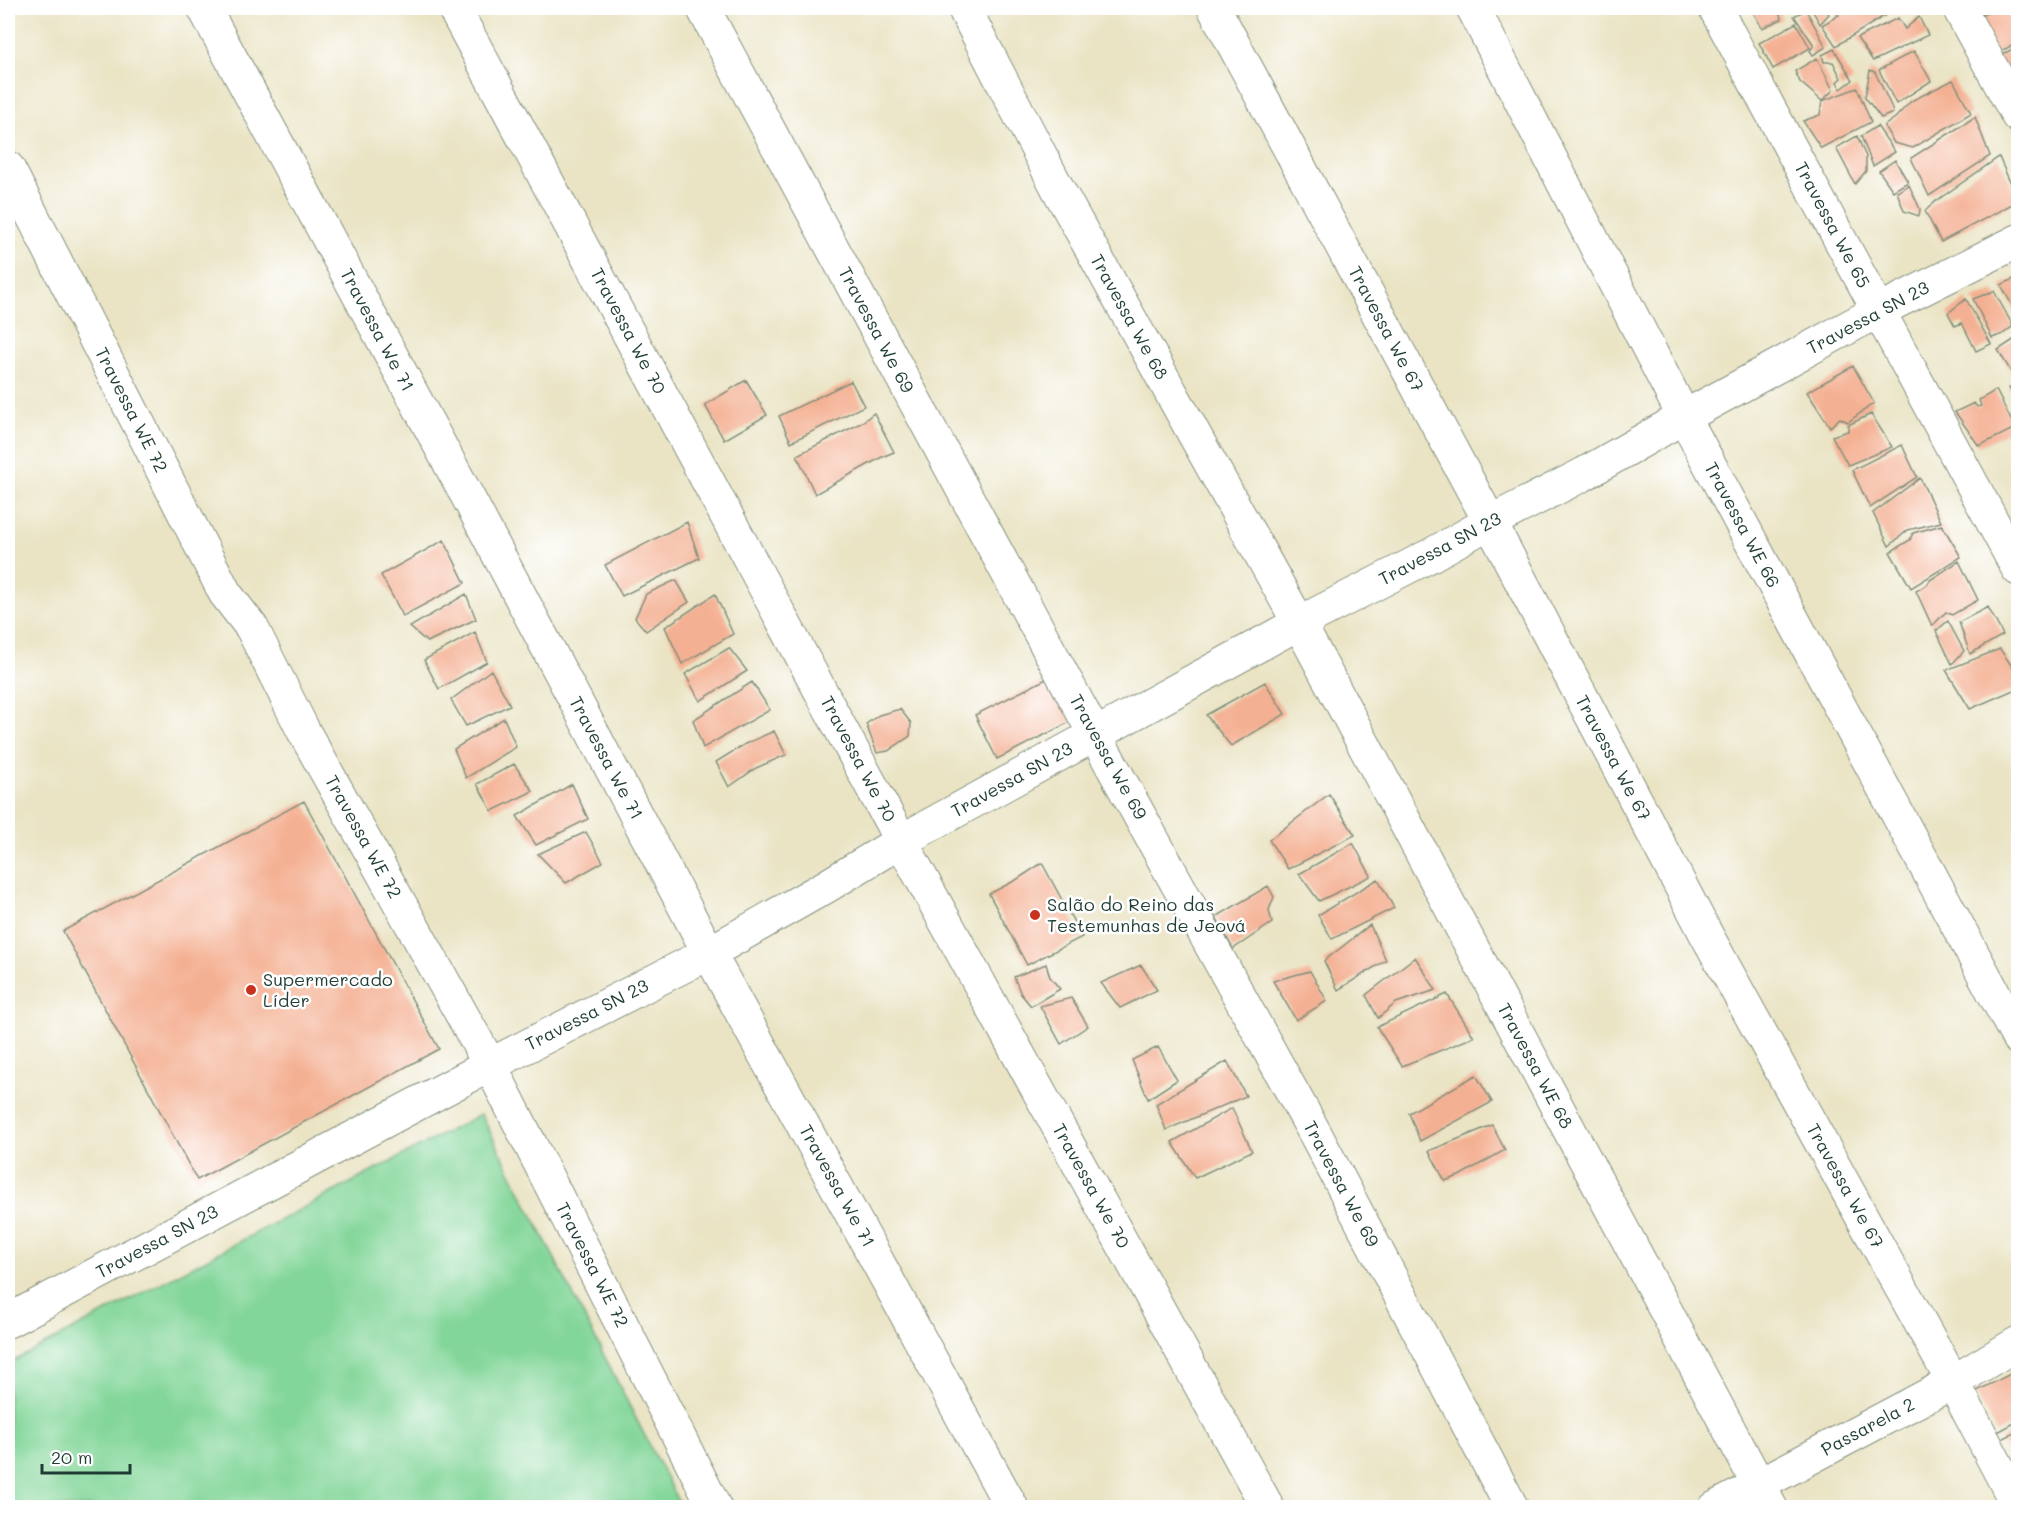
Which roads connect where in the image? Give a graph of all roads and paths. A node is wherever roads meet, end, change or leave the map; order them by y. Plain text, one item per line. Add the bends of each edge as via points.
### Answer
1 (204, 8) edge
2 (454, 8) edge
3 (703, 8) edge
4 (964, 8) edge
5 (1214, 8) edge
6 (1473, 8) edge
7 (1715, 8) edge
8 (1959, 8) edge
9 (2019, 116) edge
10 (8, 168) edge
11 (2019, 241) edge
12 (1878, 311) junction
13 (1684, 417) junction
14 (1490, 522) junction
15 (2019, 569) edge
16 (1299, 623) junction
17 (1095, 735) junction
18 (901, 841) junction
19 (709, 953) junction
20 (2019, 1038) edge
21 (490, 1065) junction
22 (8, 1321) edge
23 (2019, 1343) edge
24 (1953, 1382) junction
25 (1765, 1496) edge
26 (2019, 1506) edge
27 (715, 1508) edge
28 (1012, 1508) edge
29 (1268, 1508) edge
30 (1512, 1508) edge
31 (1715, 1508) edge

1 - 19 street, Travessa We 71
2 - 18 street, Travessa We 70
3 - 17 street, Travessa We 69
4 - 16 street, Travessa We 68 via 1063,197
5 - 14 street, Travessa We 67
6 - 13 street, Travessa WE 66
7 - 12 street, Travessa We 65
8 - 9 street
10 - 21 street, Travessa WE 72 via 225,593 252,628 303,730
11 - 12 street, Travessa SN 23
12 - 13 street, Travessa SN 23
12 - 15 street, Travessa We 65
13 - 14 street, Travessa SN 23
13 - 20 street, Travessa WE 66
14 - 16 street, Travessa SN 23
14 - 24 street, Travessa We 67 via 1706,934
16 - 17 street, Travessa SN 23
16 - 25 street, Travessa WE 68
17 - 18 street, Travessa SN 23
17 - 30 street, Travessa We 69 via 1317,1137
18 - 19 street, Travessa SN 23
18 - 29 street, Travessa We 70
19 - 21 street, Travessa SN 23
19 - 28 street, Travessa We 71
21 - 22 street, Travessa SN 23
21 - 27 street, Travessa WE 72
23 - 24 street, Passarela 2
24 - 25 street, Passarela 2
24 - 26 street, Travessa We 67
25 - 31 street, Passarela 2

